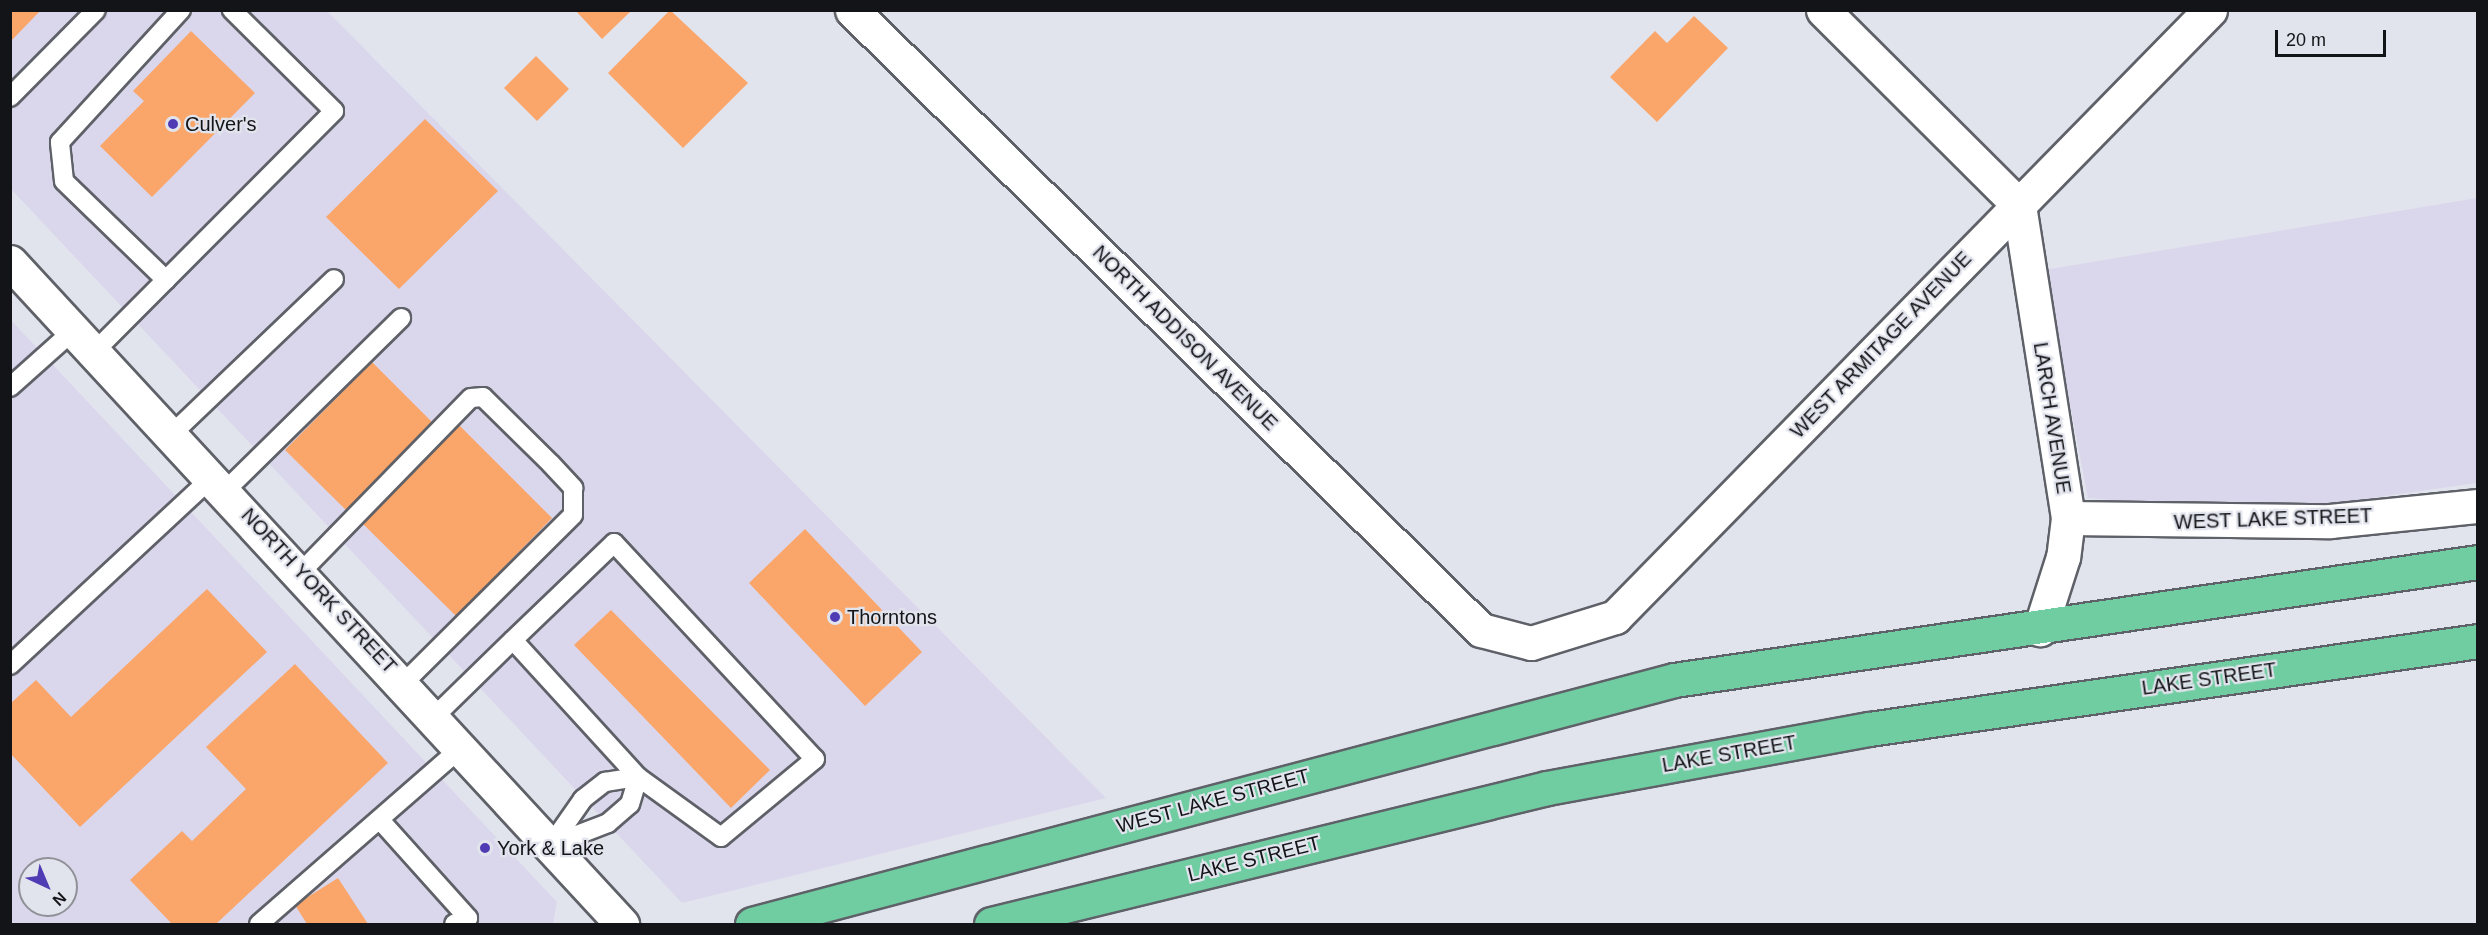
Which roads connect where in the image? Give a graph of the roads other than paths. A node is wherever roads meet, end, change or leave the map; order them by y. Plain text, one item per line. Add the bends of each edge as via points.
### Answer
1 (96, 10) edge
2 (181, 10) edge
3 (232, 10) edge
4 (852, 10) edge
5 (1822, 10) edge
6 (2210, 10) edge
7 (10, 97) edge
8 (2019, 205) junction
9 (10, 262) edge
10 (334, 279) dead end
11 (166, 280) junction
12 (400, 318) dead end
13 (84, 341) junction
14 (10, 387) edge
15 (172, 434) junction
16 (219, 484) junction
17 (2478, 506) edge
18 (2068, 518) junction
19 (2478, 562) edge
20 (301, 572) junction
21 (2040, 629) junction
22 (513, 640) junction
23 (2478, 640) edge
24 (1531, 643) joint
25 (10, 665) edge
26 (404, 683) junction
27 (434, 717) junction
28 (462, 747) junction
29 (638, 777) junction
30 (380, 820) junction
31 (551, 845) junction
32 (1066, 904) junction
33 (259, 924) edge
34 (454, 924) edge
35 (622, 924) edge
36 (752, 924) edge
37 (991, 924) edge
38 (1030, 924) edge

1 - 7 lane
2 - 11 lane via 60,142 64,181
3 - 11 lane via 334,111
4 - 24 street, NORTH ADDISON AVENUE via 1480,630
5 - 8 street
6 - 8 street, WEST ARMITAGE AVENUE
8 - 18 street, LARCH AVENUE
8 - 24 street, WEST ARMITAGE AVENUE via 1615,617
9 - 13 street, NORTH YORK STREET
10 - 15 lane
11 - 13 lane
12 - 16 lane
13 - 14 lane
13 - 15 street, NORTH YORK STREET
15 - 16 street, NORTH YORK STREET
16 - 20 street, NORTH YORK STREET
16 - 25 lane
17 - 18 street, WEST LAKE STREET via 2330,521
18 - 21 street, LARCH AVENUE via 2063,556
19 - 21 main road
20 - 26 street, NORTH YORK STREET
20 - 26 lane via 471,398 483,397 551,464 573,488 573,515
21 - 36 main road, WEST LAKE STREET via 1674,680
22 - 27 lane
22 - 29 lane
22 - 29 lane via 614,543 815,759 721,837
23 - 32 main road, LAKE STREET via 1869,729 1547,788
26 - 27 street, NORTH YORK STREET
27 - 28 street, NORTH YORK STREET
28 - 30 lane
28 - 31 street, NORTH YORK STREET
29 - 31 lane via 605,782 583,799
29 - 31 lane via 630,804 608,823
30 - 33 lane
30 - 34 lane via 468,918
31 - 35 street, NORTH YORK STREET
32 - 37 main road, LAKE STREET
32 - 38 street

